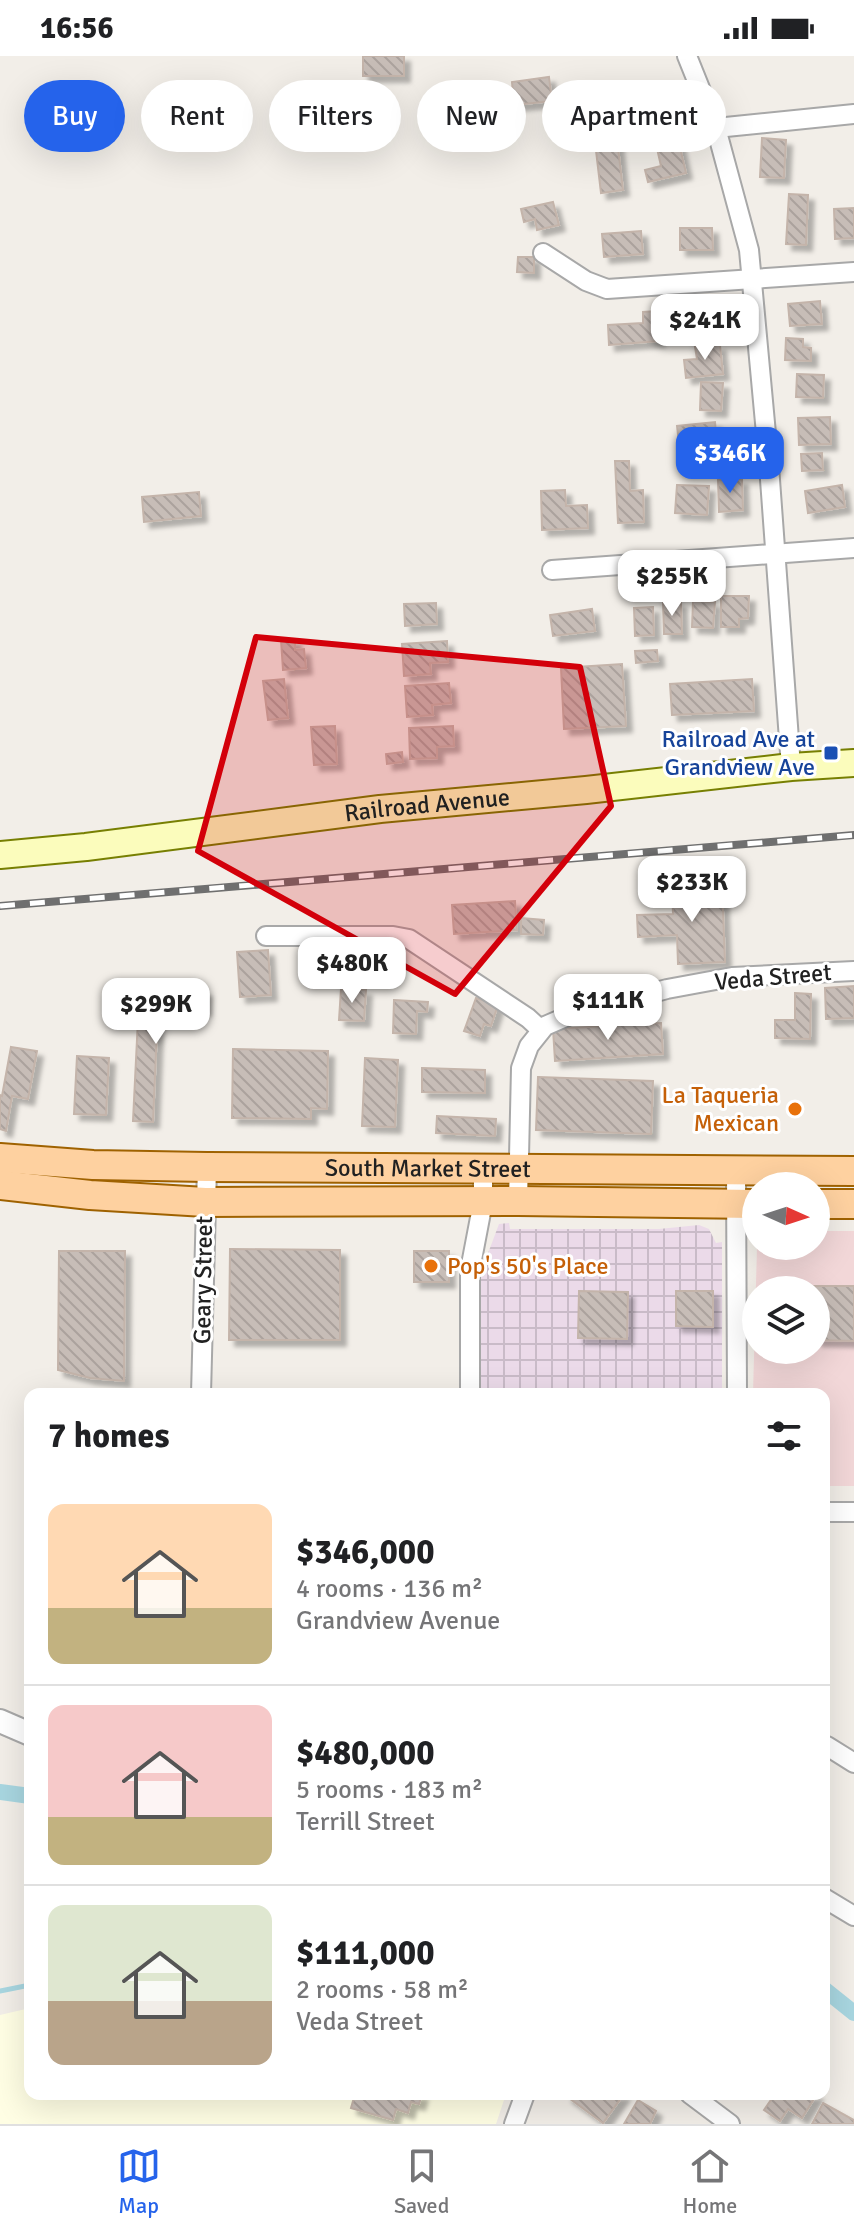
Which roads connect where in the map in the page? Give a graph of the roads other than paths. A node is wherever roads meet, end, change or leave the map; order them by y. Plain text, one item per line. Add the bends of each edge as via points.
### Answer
1 (687, 56) edge
2 (697, 80) edge
3 (854, 114) edge
4 (726, 127) edge
5 (723, 152) edge
6 (543, 253) dead end
7 (854, 272) edge
8 (752, 280) junction
9 (854, 548) edge
10 (775, 555) junction
11 (552, 570) dead end
12 (854, 763) edge
13 (791, 767) junction
14 (0, 855) edge
15 (266, 936) dead end
16 (854, 971) edge
17 (541, 1030) junction
18 (0, 1158) edge
19 (207, 1167) junction
20 (519, 1169) junction
21 (483, 1170) junction
22 (736, 1170) junction
23 (854, 1171) edge
24 (0, 1185) edge
25 (742, 1190) edge
26 (518, 1201) junction
27 (205, 1202) junction
28 (483, 1202) junction
29 (742, 1204) edge
30 (830, 1204) edge
31 (854, 1204) edge
32 (743, 1260) edge
33 (201, 1388) edge
34 (470, 1388) edge
35 (737, 1388) edge
36 (830, 1512) edge
37 (854, 1512) edge
38 (0, 1721) edge
39 (24, 1731) edge
40 (830, 1748) edge
41 (854, 1763) edge
42 (830, 1902) edge
43 (854, 1916) edge
44 (523, 2100) edge
45 (698, 2100) edge
46 (514, 2124) edge
47 (730, 2124) edge

1 - 2 street
3 - 4 street
5 - 8 street
6 - 8 street via 607,289
7 - 8 street
8 - 10 street
9 - 10 street
10 - 11 street
10 - 13 street
12 - 13 main road, Railroad Avenue
13 - 14 main road, Railroad Avenue
15 - 17 street via 409,939
16 - 17 street, Veda Street via 732,977 667,989 558,1019
17 - 20 street via 521,1068
18 - 19 main road, South Market Street
19 - 21 main road, South Market Street
19 - 27 street, Geary Street
20 - 21 main road, South Market Street
20 - 22 main road, South Market Street
20 - 26 street
21 - 28 street
22 - 23 main road, South Market Street
22 - 25 street
24 - 27 main road, South Market Street
26 - 28 main road, South Market Street
26 - 29 main road, South Market Street
27 - 28 main road, South Market Street
27 - 33 street, Geary Street
28 - 34 street via 470,1270
30 - 31 main road
32 - 35 street
36 - 37 street
38 - 39 street
40 - 41 street
42 - 43 street
44 - 46 street
45 - 47 street

